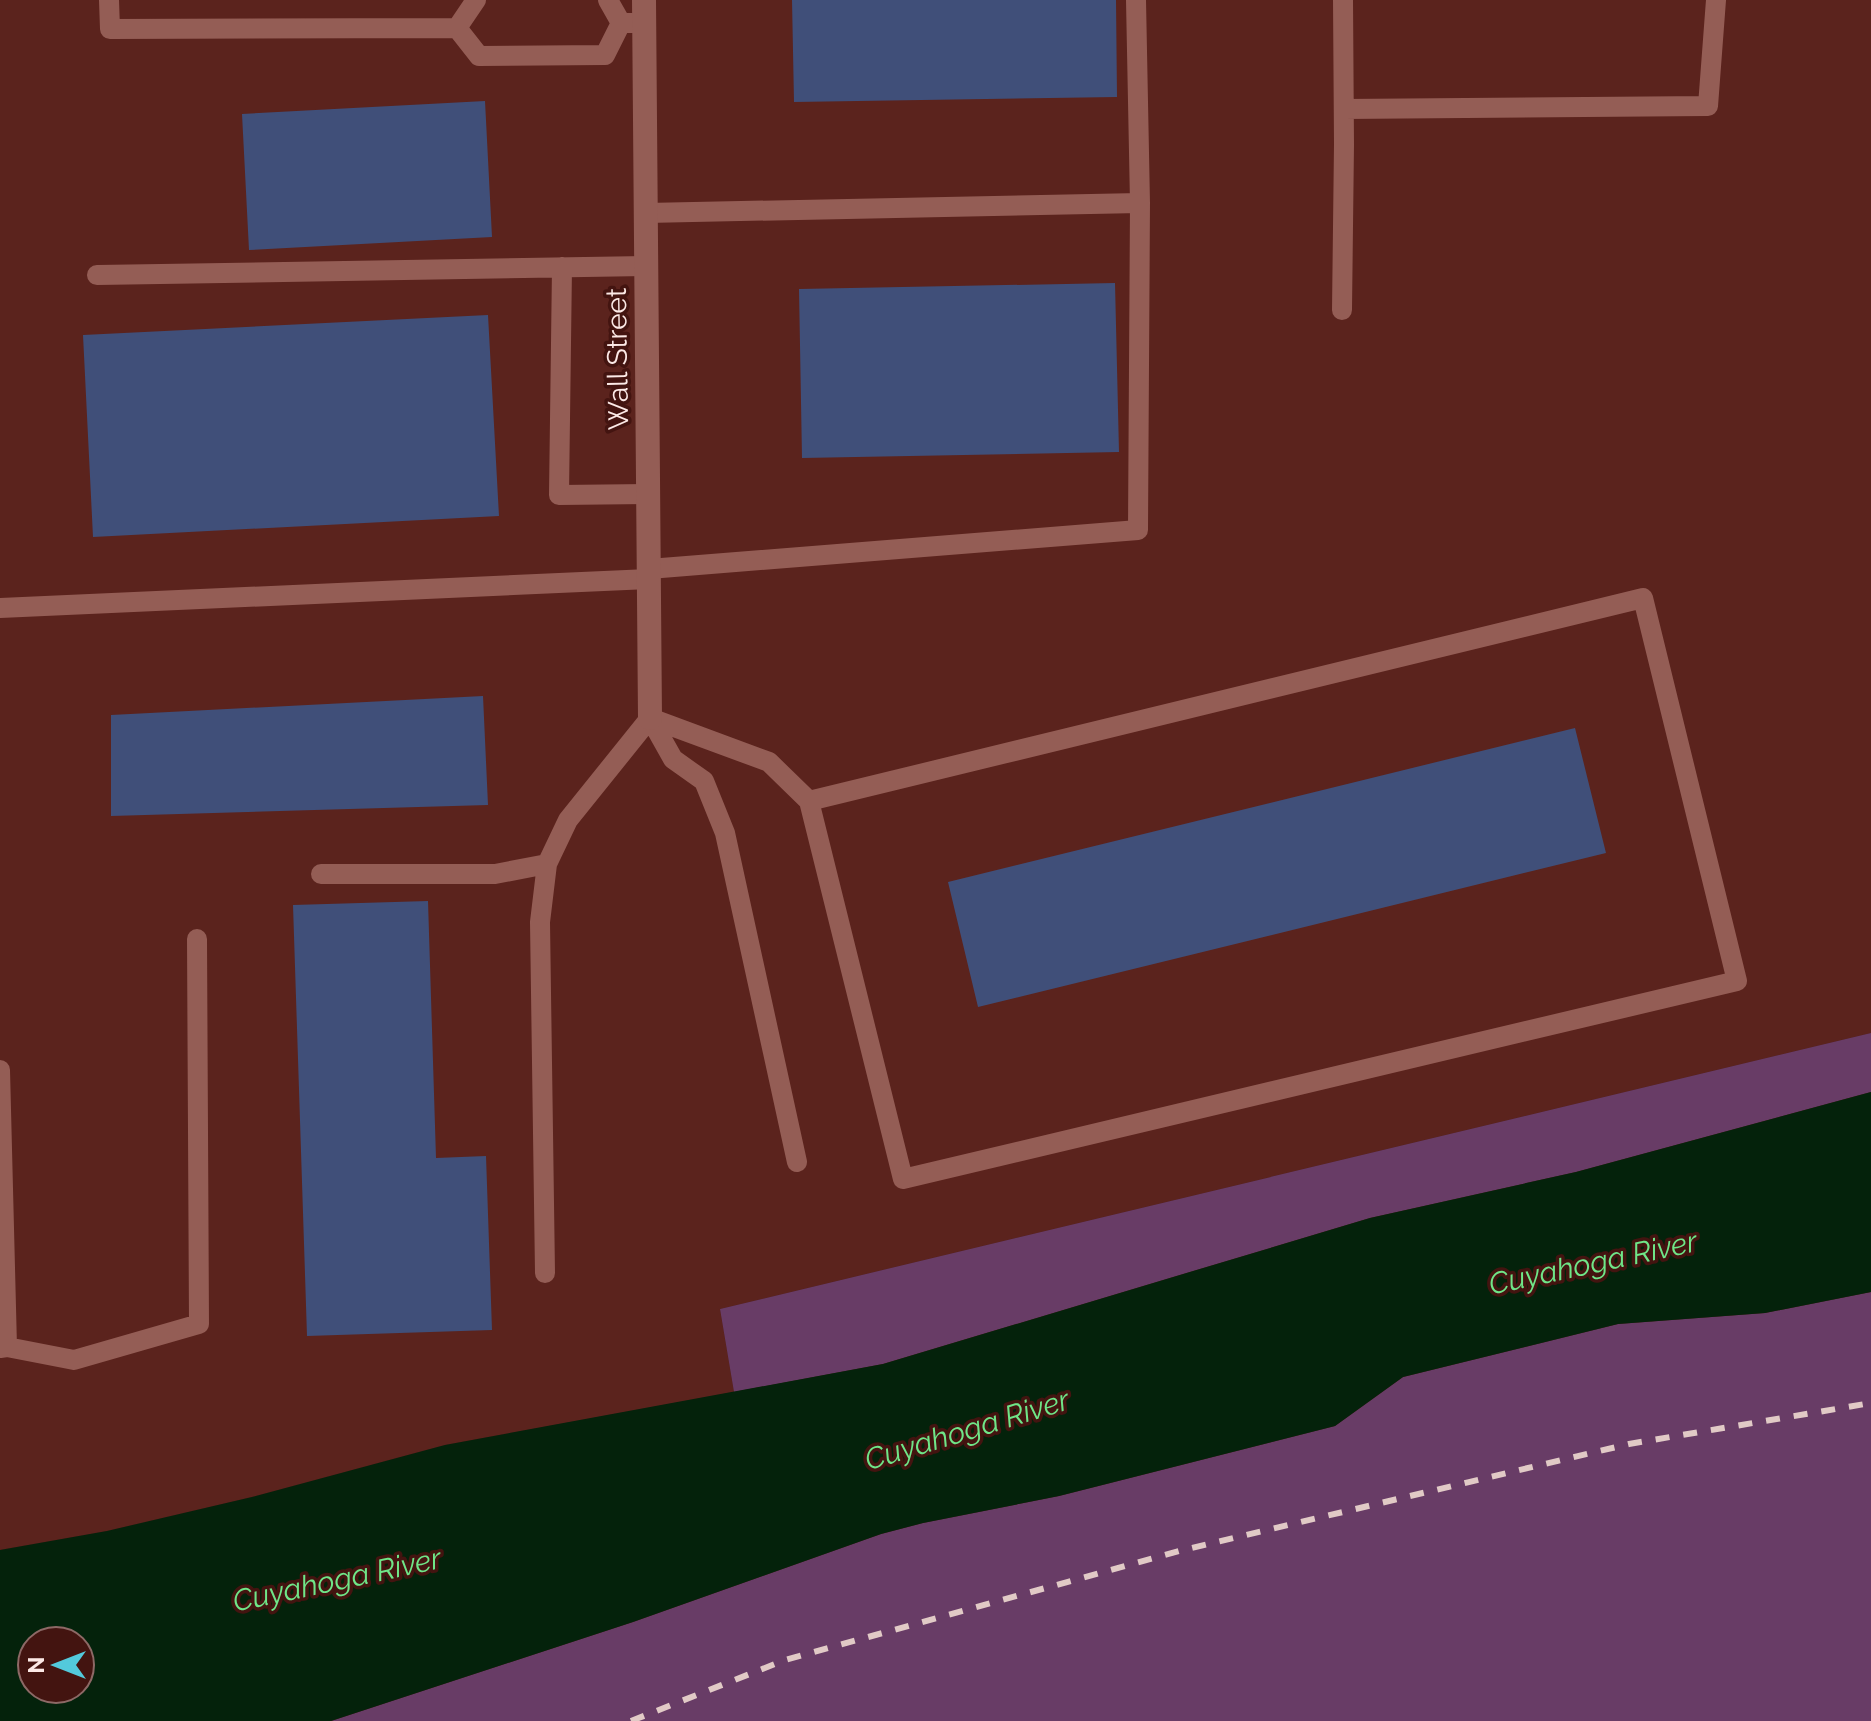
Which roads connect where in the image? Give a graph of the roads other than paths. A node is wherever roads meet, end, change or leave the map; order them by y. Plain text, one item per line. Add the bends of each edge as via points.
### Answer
1 (109, 0) edge
2 (476, 0) edge
3 (608, 0) edge
4 (1136, 0) edge
5 (1343, 0) edge
6 (1716, 0) edge
7 (637, 15) edge
8 (457, 28) junction
9 (1344, 109) junction
10 (1140, 203) junction
11 (646, 213) junction
12 (646, 266) junction
13 (562, 267) junction
14 (97, 275) dead end
15 (1342, 310) dead end
16 (648, 494) junction
17 (649, 574) junction
18 (0, 608) edge
19 (650, 718) junction
20 (809, 801) junction
21 (547, 864) junction
22 (321, 874) dead end
23 (197, 939) dead end
24 (0, 1070) edge
25 (0, 1080) edge
26 (797, 1162) dead end
27 (545, 1273) dead end
28 (3, 1347) edge

1 - 8 lane via 110,29
2 - 8 lane
3 - 7 lane
4 - 10 lane
5 - 9 lane
6 - 9 lane via 1708,106
7 - 8 lane via 605,55 479,56
7 - 11 street, Wall Street
9 - 15 lane
10 - 11 lane
10 - 17 lane via 1138,530
11 - 12 street, Wall Street
12 - 13 lane
12 - 16 street, Wall Street
13 - 14 lane
13 - 16 lane via 559,495
16 - 17 street, Wall Street
17 - 18 lane
17 - 19 street, Wall Street
19 - 20 lane via 769,762
19 - 21 lane via 568,820
19 - 26 lane via 673,759 704,781 725,833
20 - 20 lane via 903,1179 1737,981 1643,598
21 - 22 lane via 495,874
21 - 27 lane via 540,922
23 - 28 lane via 199,1324 74,1360
24 - 25 lane
25 - 28 lane

